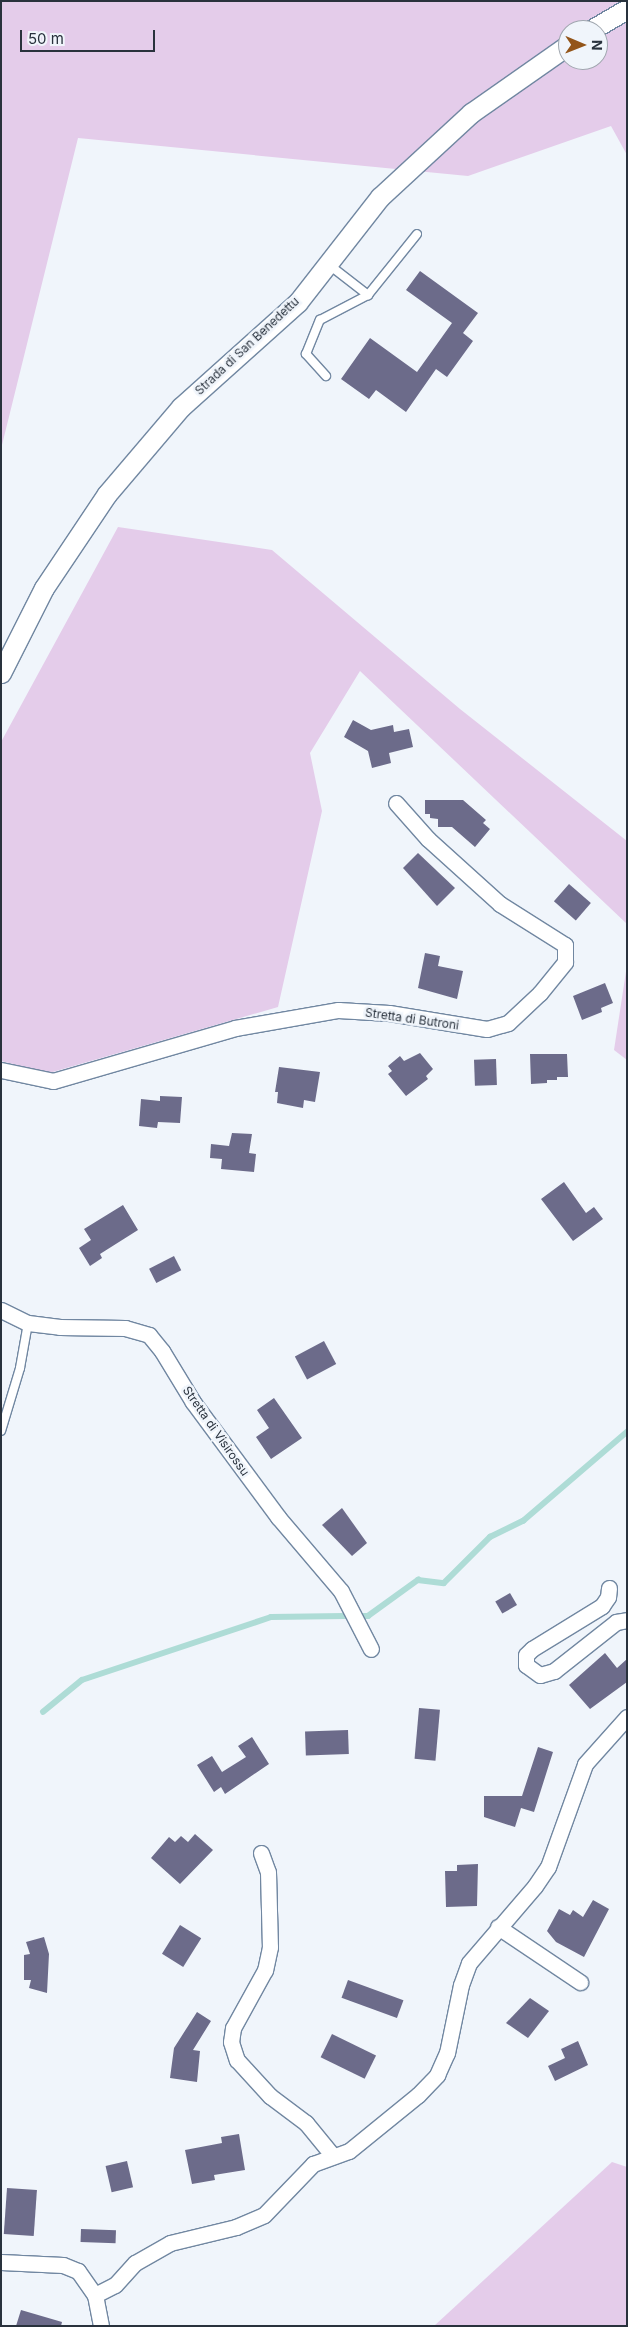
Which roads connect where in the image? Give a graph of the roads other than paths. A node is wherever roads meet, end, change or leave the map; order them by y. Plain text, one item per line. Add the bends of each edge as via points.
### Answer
1 (627, 9) edge
2 (608, 20) edge
3 (558, 52) edge
4 (417, 234) dead end
5 (326, 262) junction
6 (368, 295) junction
7 (326, 376) dead end
8 (1, 673) edge
9 (396, 803) dead end
10 (1, 1070) edge
11 (1, 1310) edge
12 (28, 1323) junction
13 (1, 1431) edge
14 (609, 1588) dead end
15 (627, 1620) edge
16 (371, 1649) dead end
17 (627, 1717) edge
18 (261, 1853) dead end
19 (498, 1927) junction
20 (580, 1982) dead end
21 (333, 2156) junction
22 (1, 2262) edge
23 (95, 2295) junction
24 (101, 2326) edge

1 - 2 street
3 - 5 street, Strada di San Benedettu via 471,113 380,197
4 - 6 lane
5 - 6 lane
5 - 8 street, Strada di San Benedettu via 298,302 181,407 107,494 44,588
6 - 7 lane via 320,320 306,354
9 - 10 street, Stretta di Butroni via 428,839 500,904 565,945 565,962 540,993 508,1023 487,1029 389,1013 338,1010 235,1028 53,1081
11 - 12 street, Stretta di Visirossu
12 - 13 lane via 20,1368
12 - 16 street, Stretta di Visirossu via 125,1328 149,1336 278,1516 341,1591
14 - 15 street via 602,1606 532,1649 526,1656 526,1665 540,1675 554,1671 616,1622
17 - 19 street via 585,1764 548,1867
18 - 21 street via 268,1872 270,1947 265,1970 233,2028 231,2042 237,2060 270,2096 306,2123
19 - 20 street
19 - 21 street via 470,1963 461,1985 447,2053 437,2075 418,2095 349,2151
21 - 23 street via 313,2164 264,2215 236,2227 170,2243 135,2263 114,2286
22 - 23 street via 63,2265 78,2271
23 - 24 street

